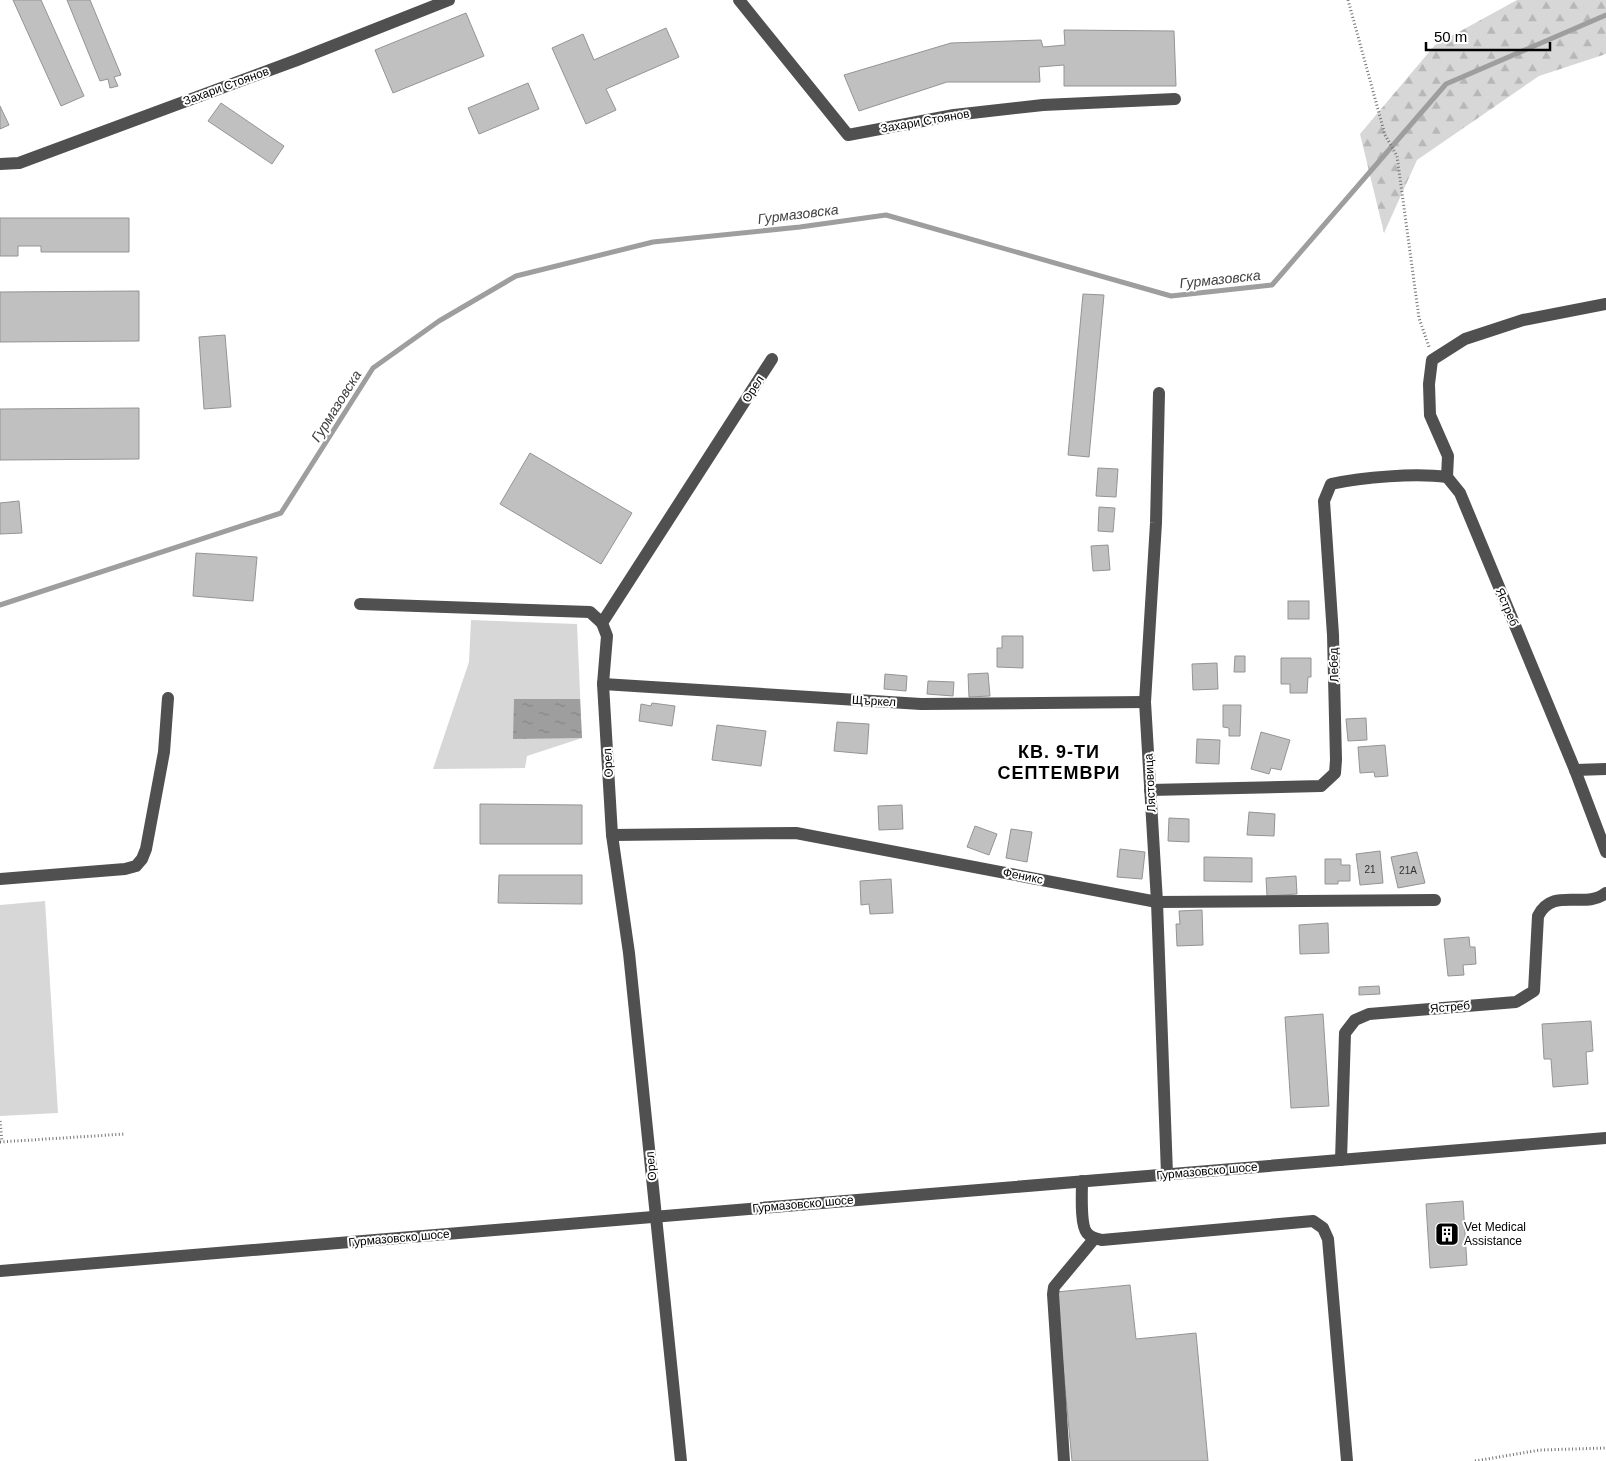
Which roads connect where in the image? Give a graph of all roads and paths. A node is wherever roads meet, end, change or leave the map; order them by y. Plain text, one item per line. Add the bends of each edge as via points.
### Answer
1 (449, 0) edge
2 (739, 0) edge
3 (1348, 0) edge
4 (1175, 99) dead end
5 (0, 164) edge
6 (1606, 304) edge
7 (772, 359) dead end
8 (1432, 360) junction
9 (1159, 393) dead end
10 (1447, 477) junction
11 (360, 604) dead end
12 (602, 623) junction
13 (603, 684) junction
14 (168, 698) dead end
15 (1145, 702) junction
16 (1606, 769) edge
17 (1575, 770) junction
18 (1150, 790) junction
19 (612, 835) junction
20 (1606, 852) edge
21 (0, 879) edge
22 (1606, 893) edge
23 (1435, 900) dead end
24 (1157, 902) junction
25 (0, 1121) edge
26 (125, 1134) dead end
27 (1606, 1138) edge
28 (1, 1142) edge
29 (1341, 1160) junction
30 (1167, 1174) junction
31 (1082, 1181) junction
32 (656, 1217) junction
33 (1094, 1238) junction
34 (0, 1271) edge
35 (1606, 1448) edge
36 (681, 1461) edge
37 (1064, 1461) edge
38 (1347, 1461) edge
39 (1475, 1461) edge

1 - 5 street, Захари Стоянов via 19,163
2 - 4 street, Захари Стоянов via 848,135 954,116 1043,105
3 - 8 path via 1386,137 1396,154 1419,318
6 - 8 street via 1523,320 1465,339
7 - 12 street, Орел
8 - 10 street via 1429,408 1448,456
9 - 15 street, Лястовица via 1156,523
10 - 17 street, Ястреб via 1460,493
10 - 18 street, Лебед via 1428,475 1331,484 1324,501 1333,635 1335,773 1321,786
11 - 12 street via 590,612
12 - 13 street, Орел via 607,636
13 - 15 street, Щъркел via 921,704
13 - 19 street, Орел
14 - 21 street via 164,752 152,821 146,849 136,866
15 - 18 street, Лястовица
16 - 17 street
17 - 20 street, Ястреб
18 - 24 street, Лястовица
19 - 24 street, Феникс via 796,833
19 - 32 street, Орел via 630,953
22 - 29 street, Ястреб via 1599,898 1554,901 1543,906 1538,916 1534,991 1516,1002 1369,1014 1355,1020 1345,1033
23 - 24 street, Феникс
24 - 30 street, Лястовица
25 - 28 path
26 - 28 path
27 - 29 street, Гурмазовско шосе
29 - 30 street, Гурмазовско шосе
30 - 31 street, Гурмазовско шосе
31 - 32 street, Гурмазовско шосе
31 - 33 street via 1084,1226
32 - 34 street, Гурмазовско шосе
32 - 36 street, Орел
33 - 37 street via 1054,1288 1053,1294
33 - 38 street via 1102,1240 1313,1221 1323,1228 1328,1239
35 - 39 path via 1540,1450

